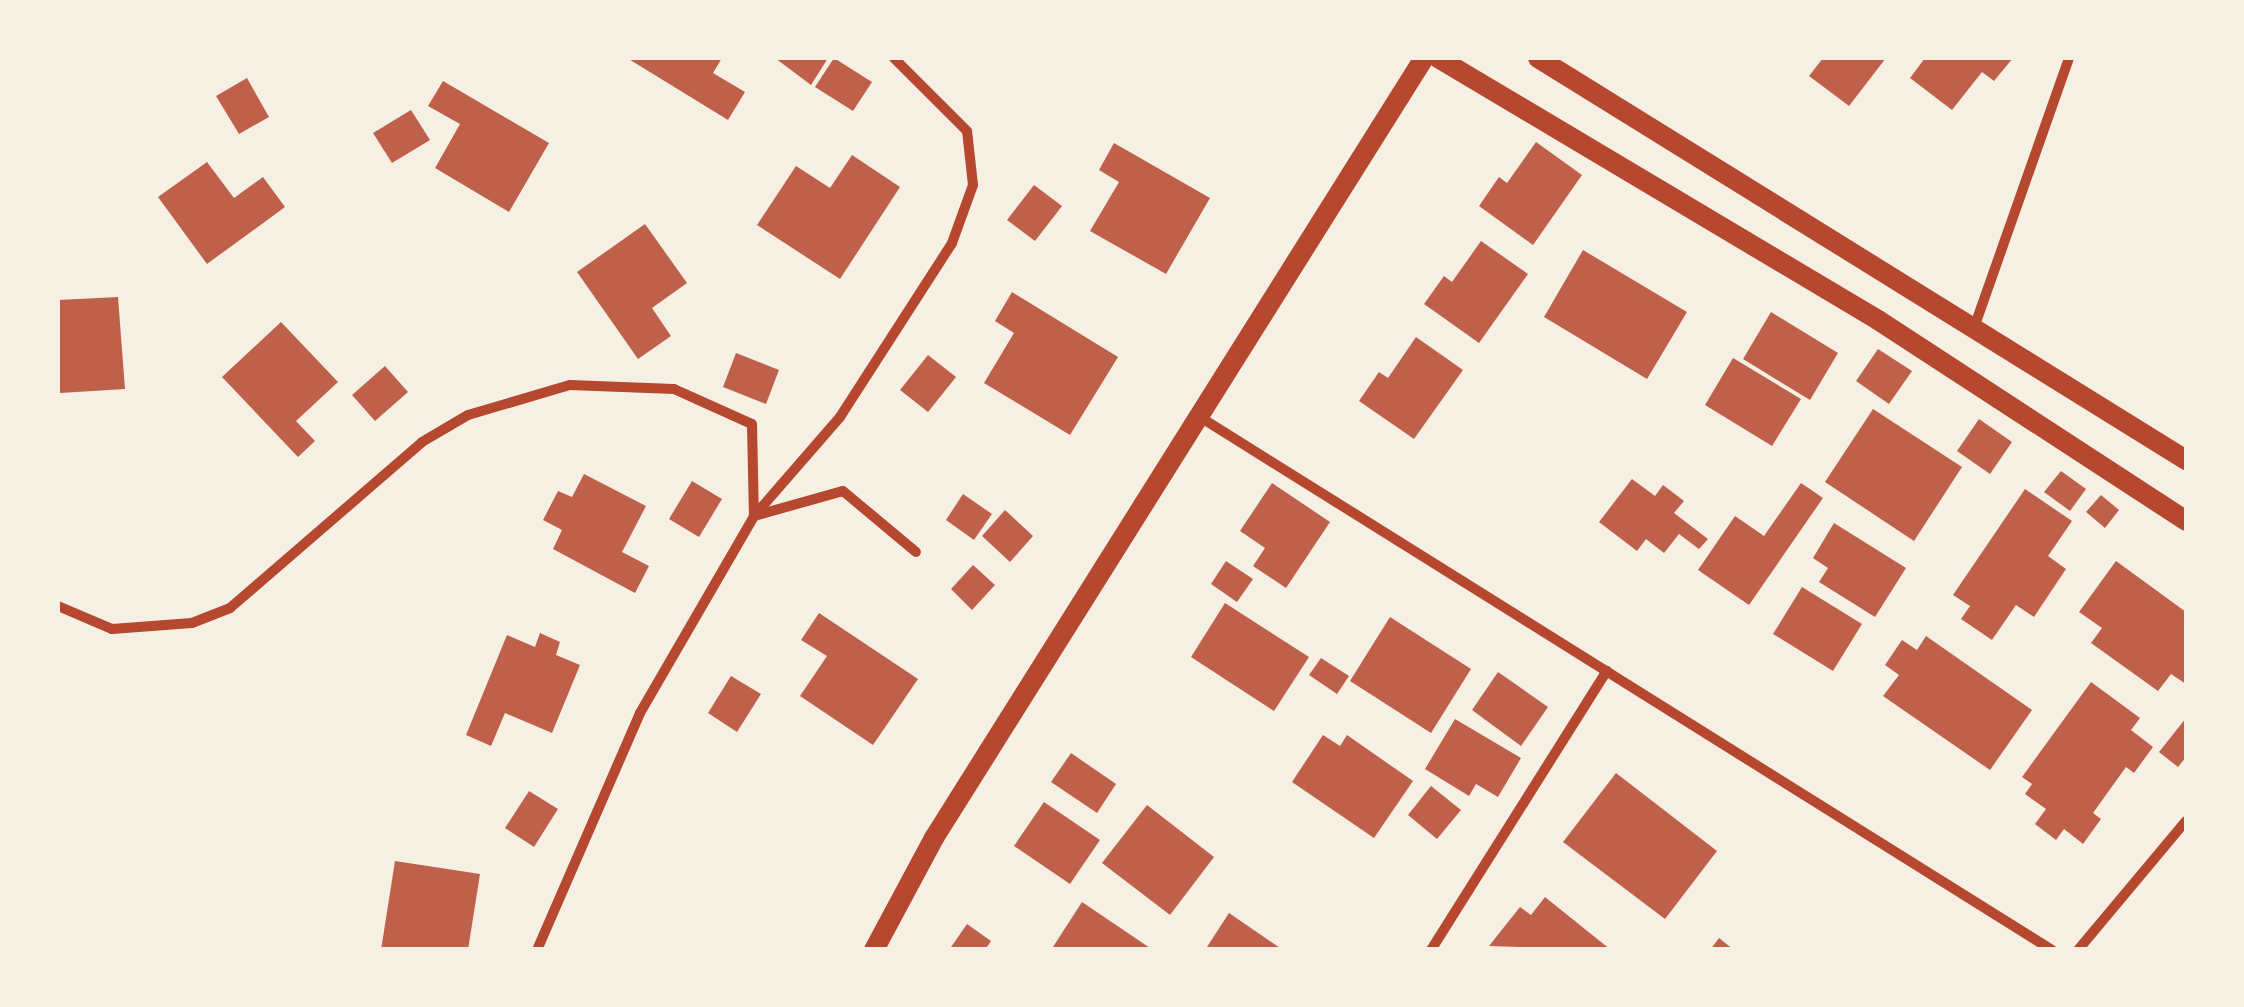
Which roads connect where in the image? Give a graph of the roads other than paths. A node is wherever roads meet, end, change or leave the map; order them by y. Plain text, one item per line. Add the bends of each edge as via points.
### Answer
1 (894, 58) edge
2 (1424, 58) edge
3 (1438, 58) edge
4 (1538, 58) edge
5 (2069, 58) edge
6 (1975, 325) junction
7 (1200, 417) junction
8 (2186, 460) edge
9 (754, 516) junction
10 (2186, 521) edge
11 (916, 552) dead end
12 (58, 606) edge
13 (1607, 671) junction
14 (2186, 822) edge
15 (538, 950) edge
16 (874, 950) edge
17 (1431, 950) edge
18 (2052, 950) edge
19 (2078, 950) edge

1 - 9 street via 967,131 973,186 952,243 840,418
2 - 7 main road
3 - 10 main road via 1895,331
4 - 6 main road
5 - 6 street
6 - 8 main road
7 - 13 street
7 - 16 main road via 934,838
9 - 11 street via 843,491
9 - 12 street via 752,424 674,389 570,385 468,416 422,442 230,608 192,623 112,629
9 - 15 street via 640,713
13 - 17 street
13 - 18 street
14 - 19 street

